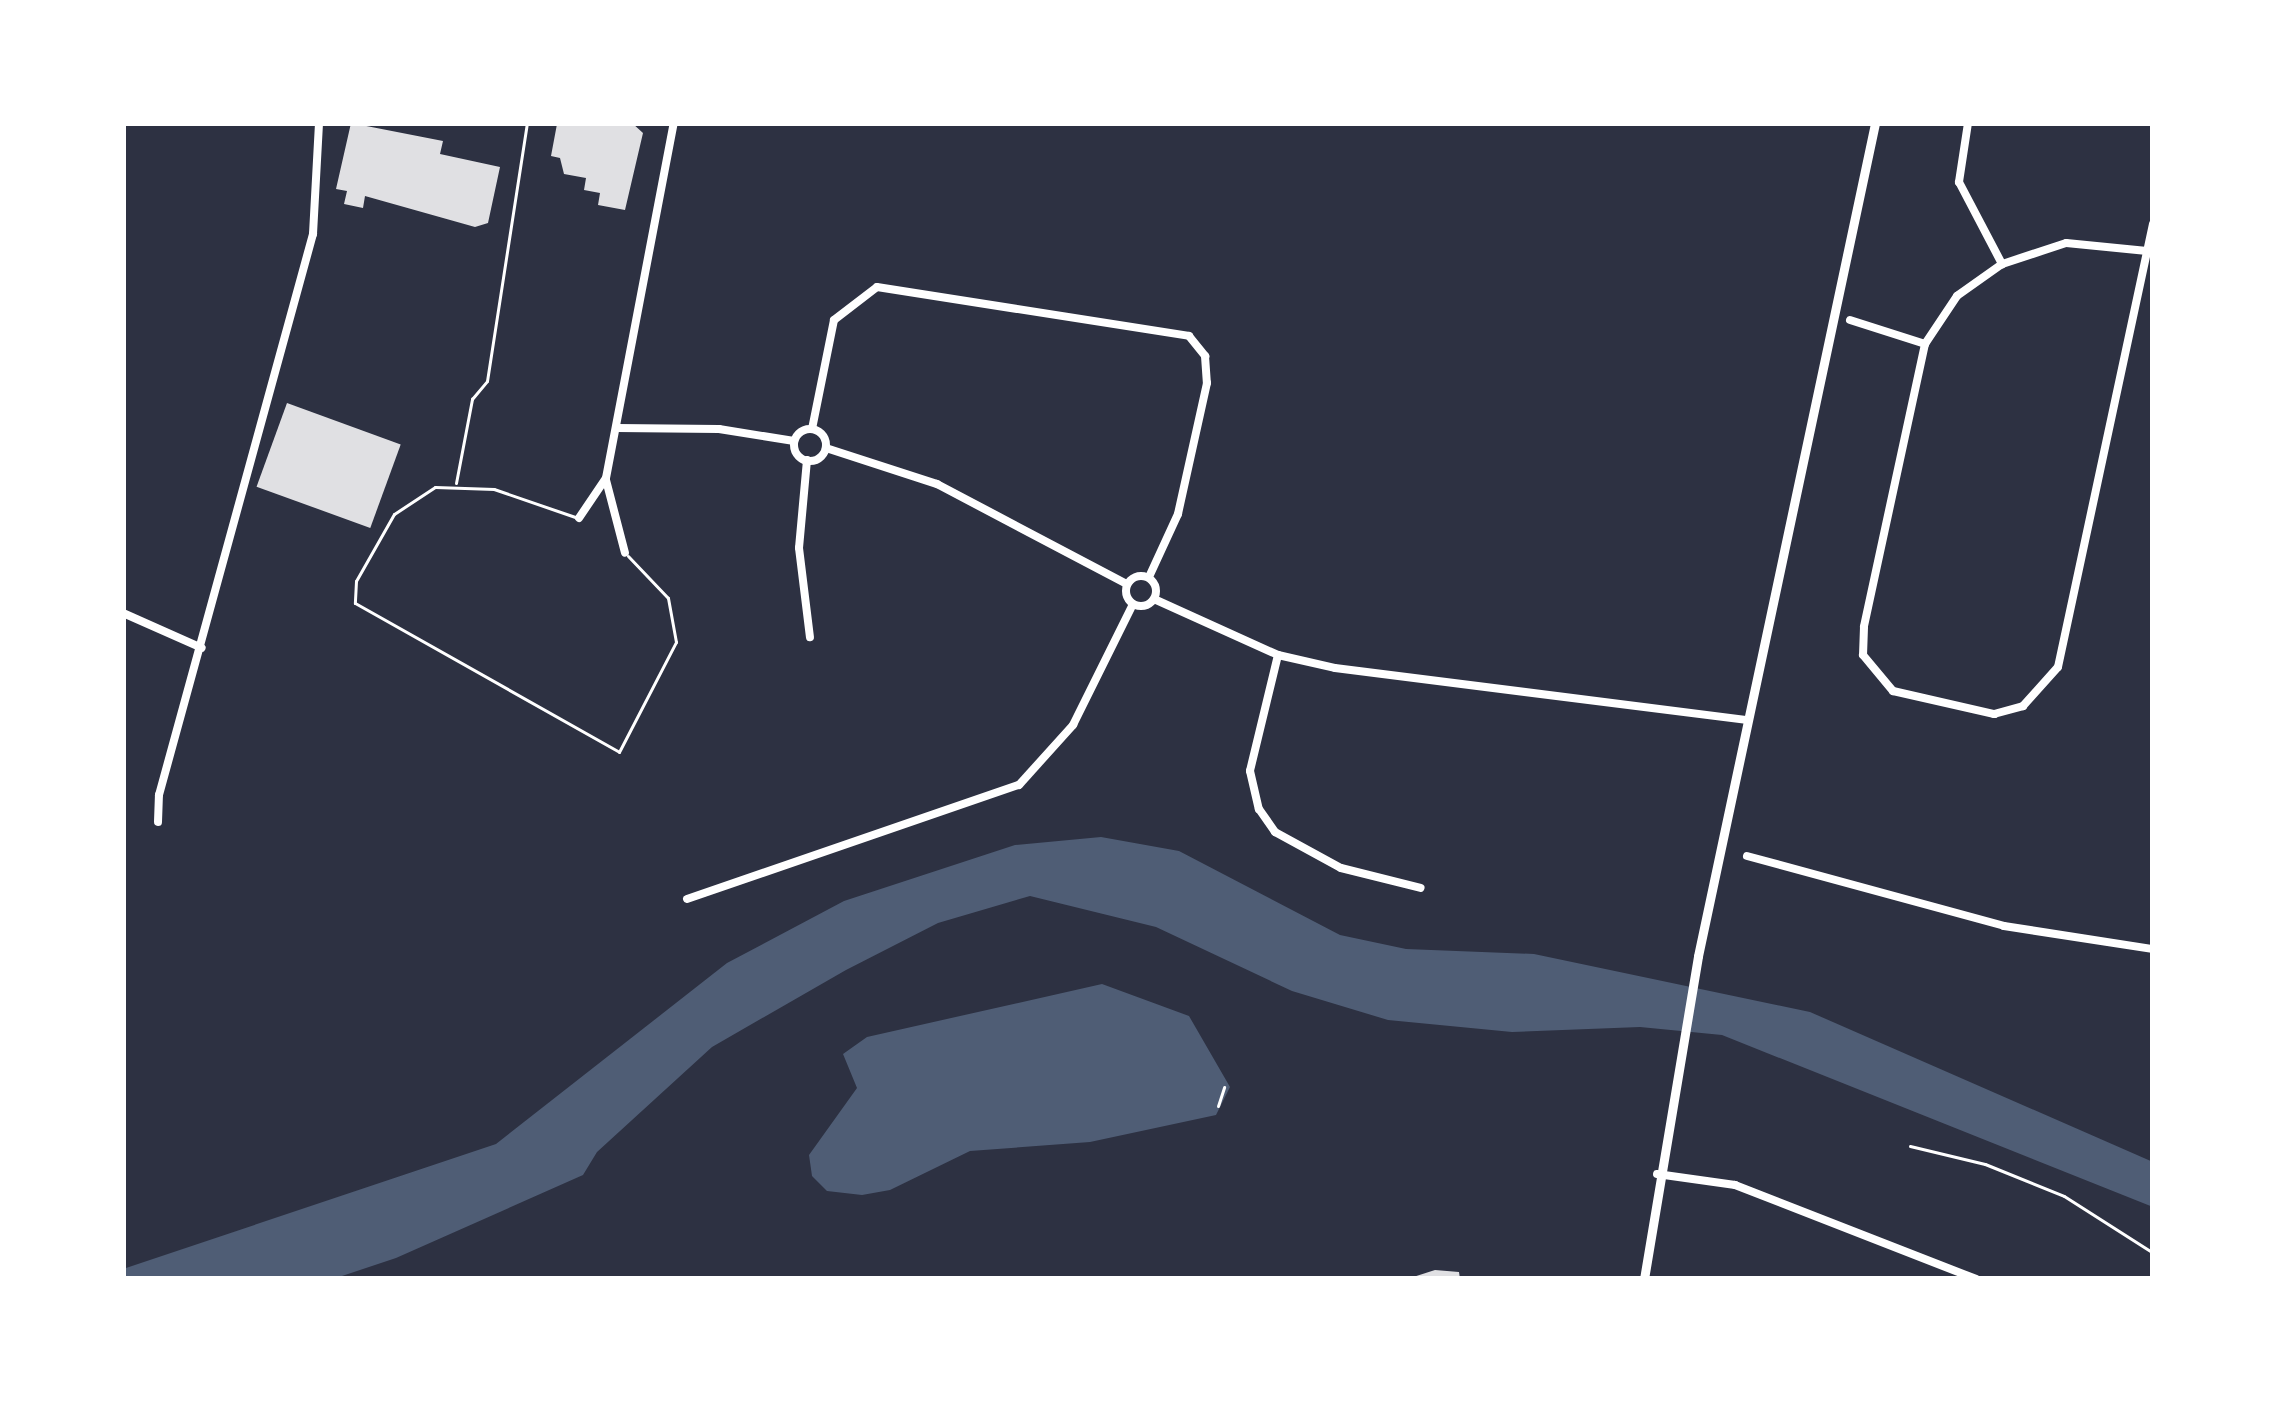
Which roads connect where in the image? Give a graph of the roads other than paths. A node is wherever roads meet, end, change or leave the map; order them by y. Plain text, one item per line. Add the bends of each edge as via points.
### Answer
1 (319, 123) edge
2 (527, 123) edge
3 (674, 123) edge
4 (1876, 123) edge
5 (1968, 123) edge
6 (2153, 224) edge
7 (2147, 250) junction
8 (2002, 264) junction
9 (1850, 320) dead end
10 (1925, 344) junction
11 (617, 428) junction
12 (812, 429) junction
13 (794, 441) junction
14 (826, 448) junction
15 (808, 460) junction
16 (606, 478) junction
17 (455, 485) junction
18 (579, 518) joint
19 (625, 553) joint
20 (1149, 577) junction
21 (1127, 584) junction
22 (1154, 599) junction
23 (1133, 604) junction
24 (123, 613) edge
25 (811, 638) dead end
26 (202, 648) junction
27 (1278, 655) junction
28 (1746, 720) junction
29 (158, 822) dead end
30 (1747, 856) dead end
31 (1421, 888) dead end
32 (687, 899) dead end
33 (2153, 949) edge
34 (1657, 1174) junction
35 (1973, 1278) edge
36 (1644, 1279) edge

1 - 26 street via 313,235
2 - 17 lane via 500,256 487,381 472,399
3 - 11 street
4 - 28 street
5 - 8 street via 1960,182
6 - 7 street
7 - 8 street via 2066,243
7 - 10 street via 2063,649 2050,680 2023,706 1994,714 1923,703 1875,675 1863,656
8 - 10 street via 1957,296
9 - 10 street
11 - 13 street via 719,429
11 - 16 street
12 - 13 street
12 - 14 street
12 - 20 street via 830,334 849,301 877,287 1163,328 1198,346 1207,383 1190,468
13 - 15 street
14 - 15 street
14 - 21 street via 915,474
15 - 25 street via 799,548
16 - 18 street
16 - 19 street
17 - 18 lane via 520,496
17 - 19 lane via 413,495 394,514 356,581 356,603 619,752 676,642 668,598
20 - 21 street
20 - 22 street
21 - 23 street
22 - 23 street
22 - 27 street
23 - 32 street via 1054,754 1019,785
24 - 26 street
26 - 29 street
27 - 28 street via 1393,679 1495,684 1632,712
27 - 31 street via 1250,771 1259,809 1275,832 1341,868
28 - 34 street
30 - 33 street via 2004,926
34 - 35 street via 1735,1184
34 - 36 street

